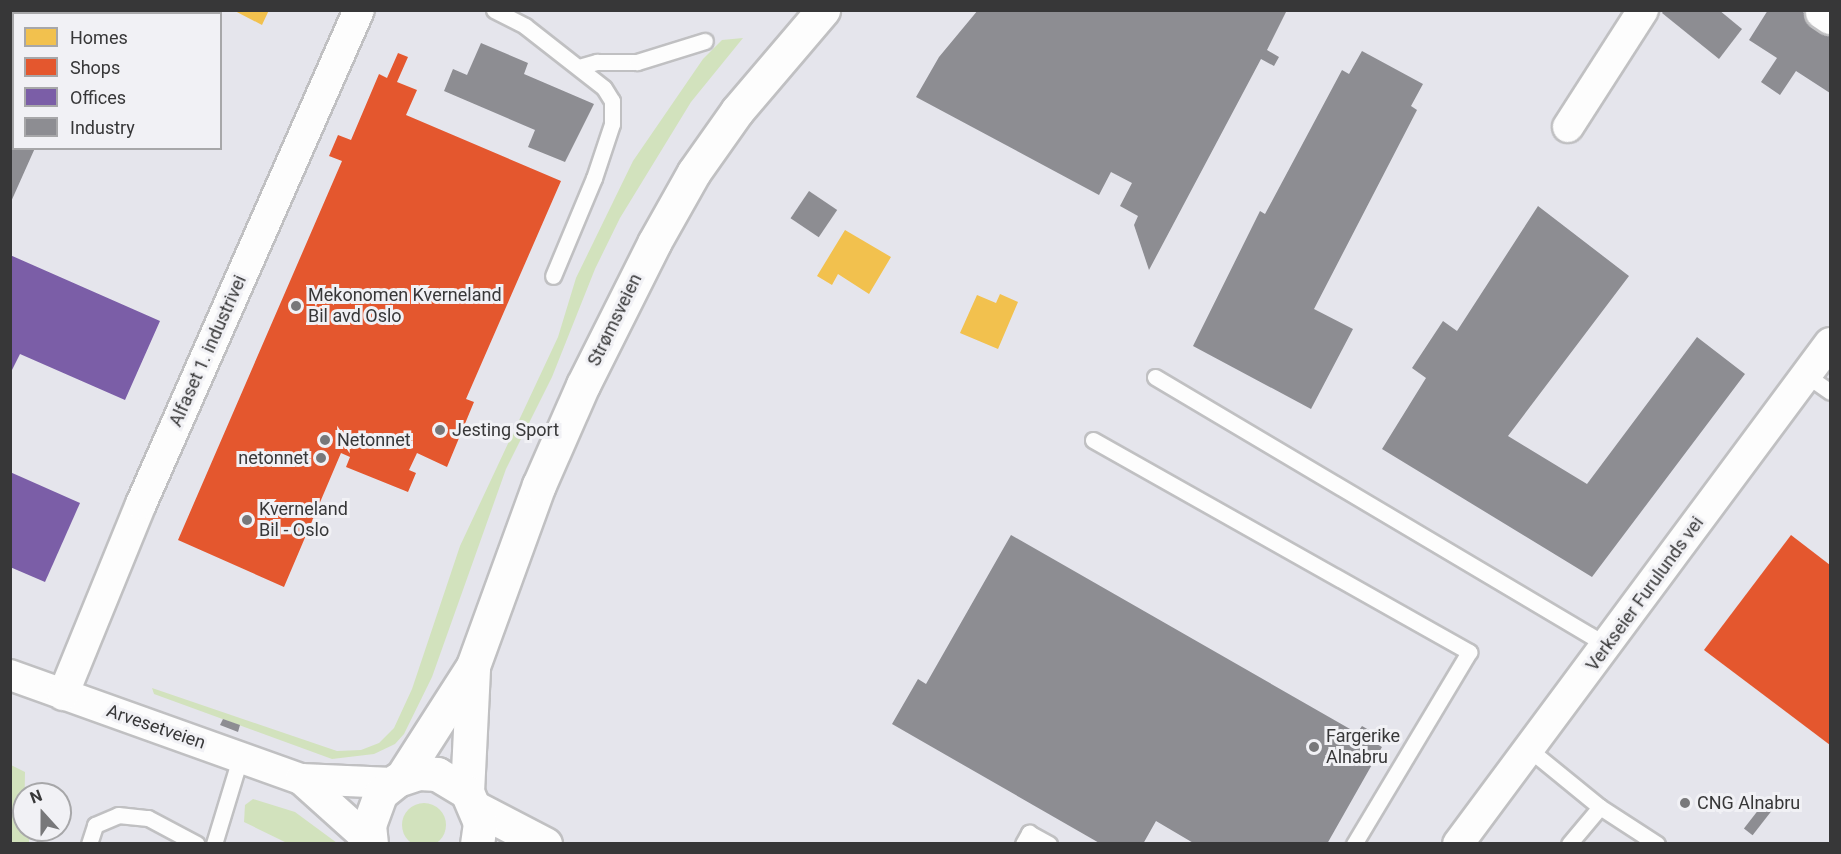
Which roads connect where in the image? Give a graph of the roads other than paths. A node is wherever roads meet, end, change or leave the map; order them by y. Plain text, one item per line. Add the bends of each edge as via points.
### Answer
1 (359, 10) edge
2 (494, 10) edge
3 (823, 10) edge
4 (1643, 10) edge
5 (705, 42) dead end
6 (579, 67) junction
7 (1568, 127) dead end
8 (553, 276) dead end
9 (1830, 343) edge
10 (1806, 375) junction
11 (1155, 377) dead end
12 (1830, 392) edge
13 (1093, 440) dead end
14 (1608, 646) junction
15 (473, 666) junction
16 (10, 675) edge
17 (63, 695) junction
18 (1530, 750) junction
19 (241, 755) junction
20 (301, 779) junction
21 (397, 780) junction
22 (471, 800) junction
23 (1600, 807) junction
24 (371, 842) edge
25 (89, 843) edge
26 (197, 843) edge
27 (213, 843) edge
28 (477, 843) edge
29 (546, 843) edge
30 (1023, 843) edge
31 (1049, 843) edge
32 (1354, 843) edge
33 (1458, 843) edge
34 (1569, 843) edge
35 (1657, 843) edge

1 - 17 street, Alfaset 1. industrivei via 141,504
2 - 6 lane via 525,26
3 - 15 main road, Strømsveien via 736,111 694,172 654,243 583,385 539,485
4 - 7 street
5 - 6 lane via 637,62 597,62
6 - 8 lane via 604,88 612,101 612,124
9 - 10 street, Verkseier Furulunds vei
10 - 12 lane
10 - 14 street, Verkseier Furulunds vei
11 - 14 lane
13 - 32 lane via 1469,652
14 - 18 street, Verkseier Furulunds vei
15 - 21 main road, Strømsveien
15 - 22 main road, Strømsveien
16 - 17 street, Arvesetveien
17 - 19 street, Arvesetveien
18 - 23 lane
18 - 33 street, Verkseier Furulunds vei
19 - 20 street, Arvesetveien
19 - 27 lane
20 - 21 street, Arvesetveien
20 - 24 street, Arvesetveien
21 - 22 main road via 437,774
21 - 24 main road, Strømsveien via 372,809
22 - 28 main road, Strømsveien
22 - 29 main road
23 - 34 lane
23 - 35 lane
25 - 26 lane via 95,825 118,815 148,818
30 - 31 lane via 1029,832

